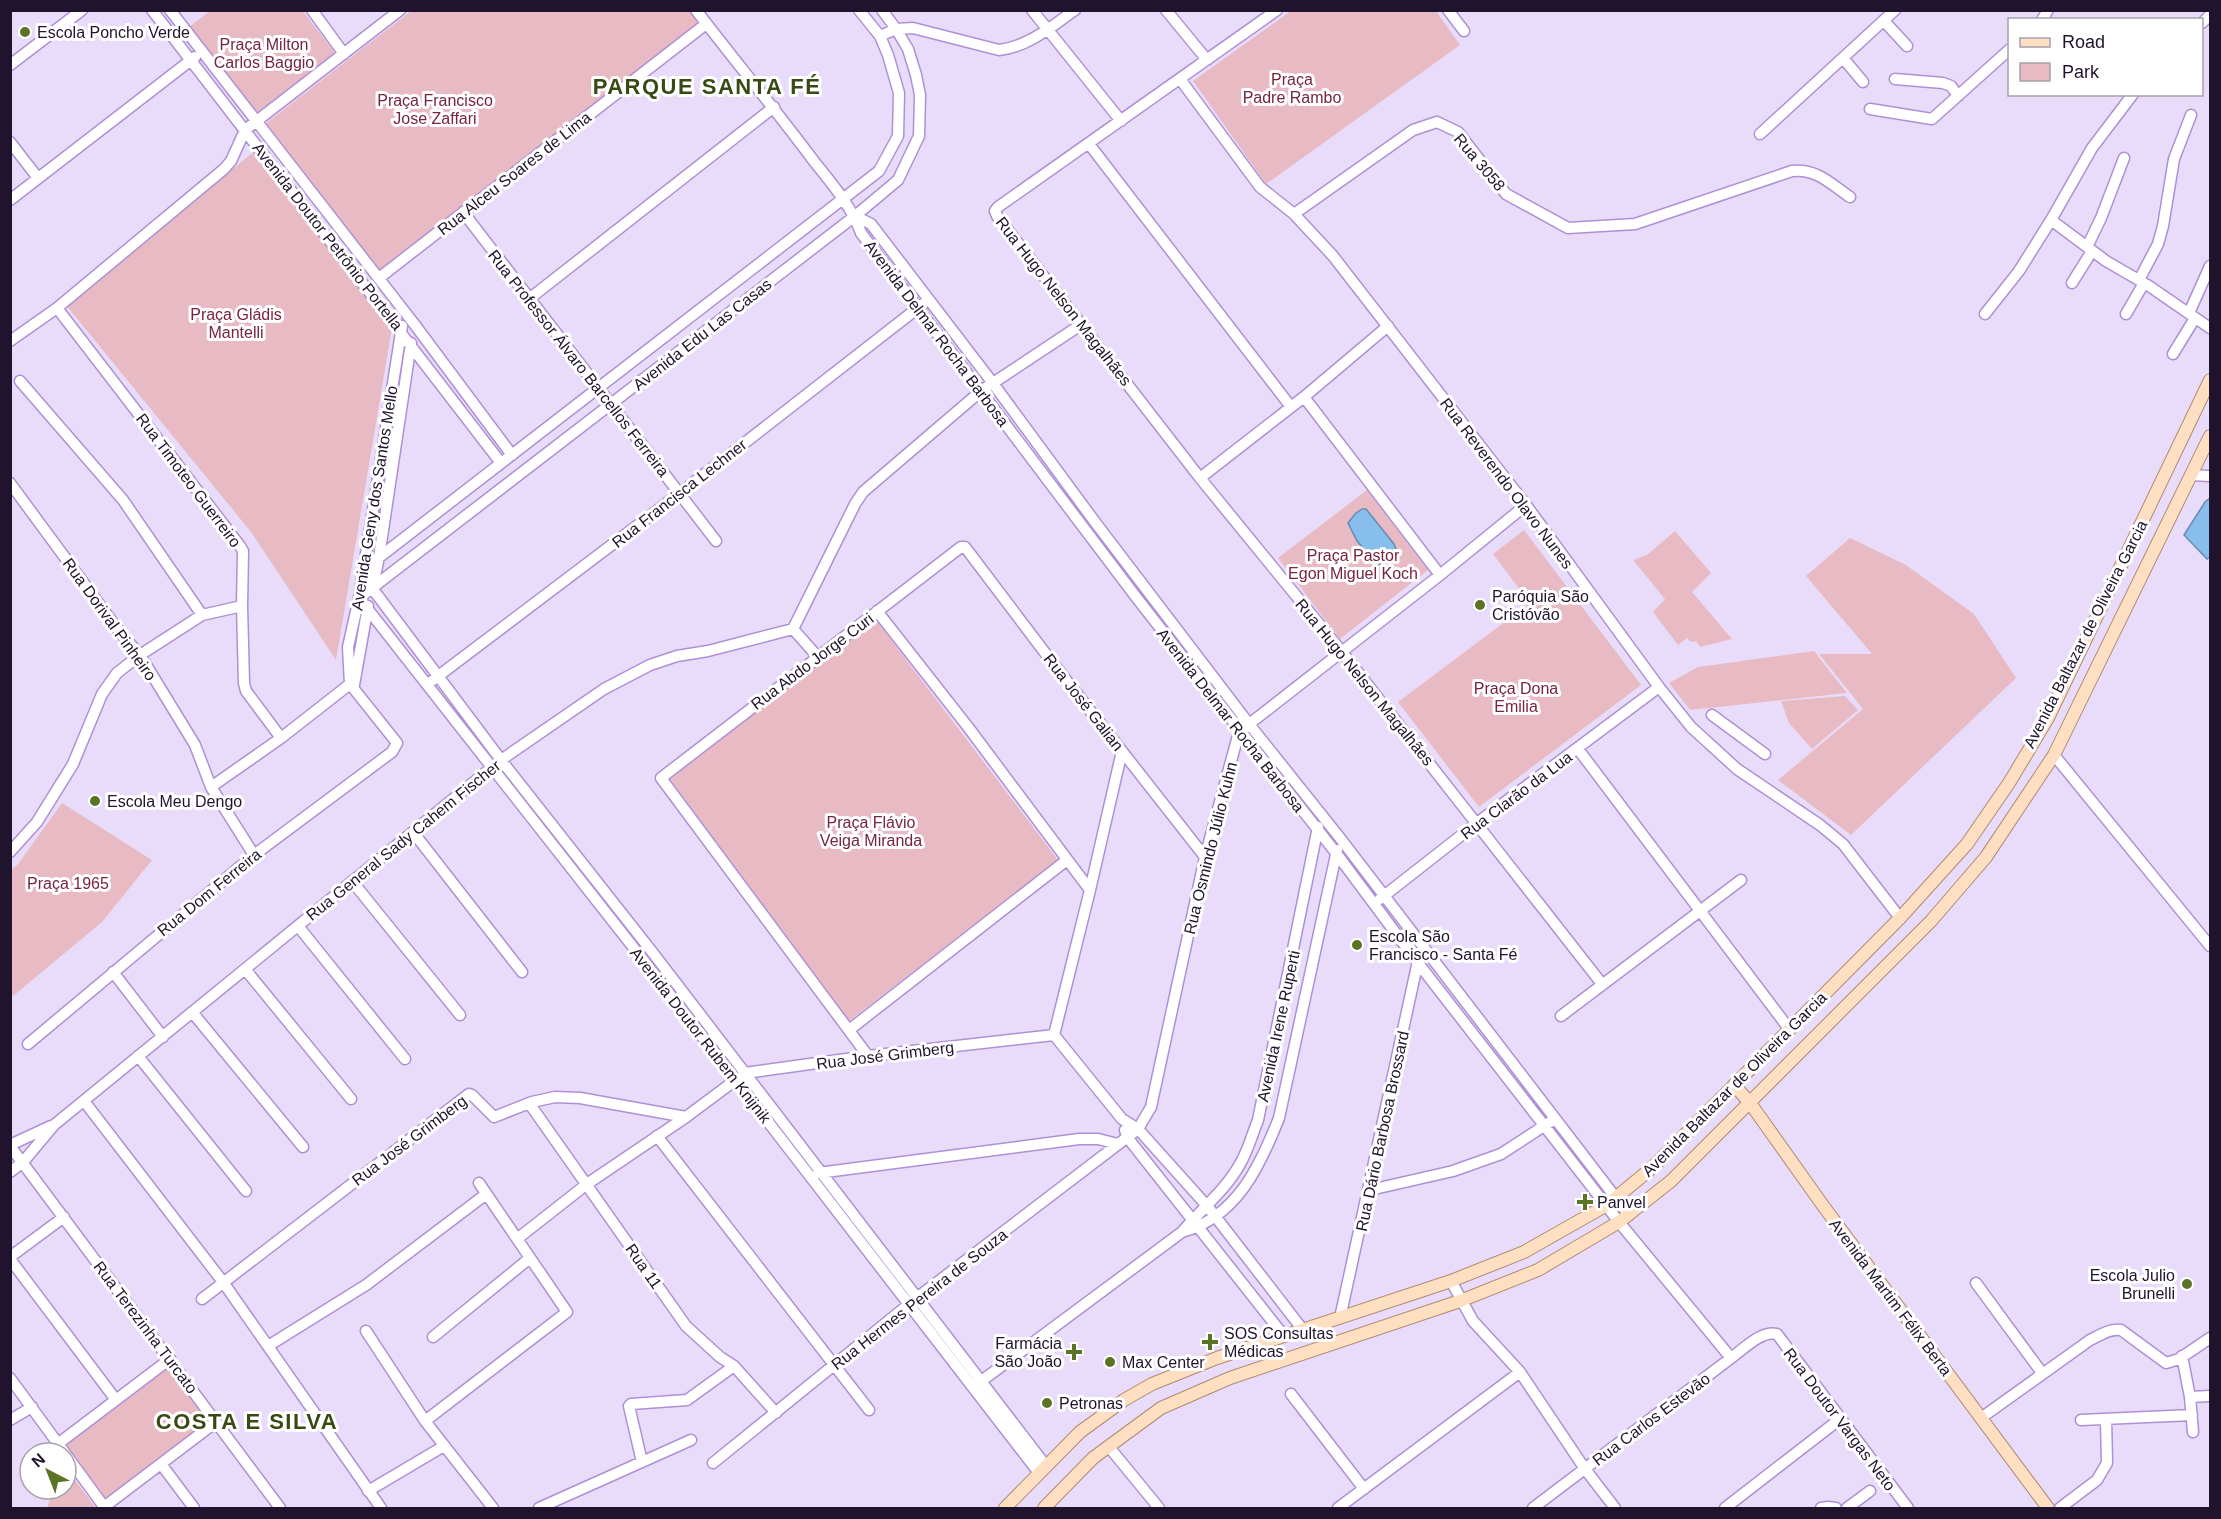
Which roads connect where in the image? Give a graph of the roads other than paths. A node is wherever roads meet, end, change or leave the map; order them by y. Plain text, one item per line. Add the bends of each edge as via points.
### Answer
1 (82, 10) edge
2 (152, 10) edge
3 (170, 10) edge
4 (312, 10) edge
5 (400, 10) edge
6 (696, 10) edge
7 (859, 10) edge
8 (882, 10) edge
9 (1032, 10) edge
10 (1075, 10) edge
11 (1166, 10) edge
12 (1276, 10) edge
13 (1448, 10) edge
14 (1895, 10) edge
15 (1884, 21) junction
16 (706, 24) junction
17 (896, 29) junction
18 (1047, 30) junction
19 (1464, 31) dead end
20 (880, 36) junction
21 (1907, 46) dead end
22 (2008, 51) edge
23 (202, 52) junction
24 (344, 54) junction
25 (1843, 58) junction
26 (191, 60) junction
27 (1207, 60) junction
28 (10, 65) edge
29 (1180, 79) junction
30 (1895, 80) dead end
31 (1863, 81) dead end
32 (1958, 96) junction
33 (2131, 96) edge
34 (774, 108) junction
35 (1870, 109) dead end
36 (2191, 115) dead end
37 (257, 121) junction
38 (1121, 121) junction
39 (245, 130) junction
40 (1760, 134) dead end
41 (10, 142) edge
42 (1089, 144) junction
43 (2124, 158) dead end
44 (38, 178) junction
45 (1850, 197) dead end
46 (843, 199) junction
47 (10, 200) edge
48 (463, 212) junction
49 (1294, 214) junction
50 (855, 216) junction
51 (2051, 220) junction
52 (2090, 249) junction
53 (2211, 267) edge
54 (379, 278) junction
55 (2142, 281) junction
56 (2072, 283) dead end
57 (529, 298) junction
58 (928, 300) junction
59 (57, 308) junction
60 (918, 308) junction
61 (405, 311) junction
62 (1985, 314) dead end
63 (2126, 314) dead end
64 (2192, 316) junction
65 (1082, 324) junction
66 (415, 325) junction
67 (1388, 326) junction
68 (2211, 328) edge
69 (401, 330) junction
70 (10, 341) edge
71 (411, 344) junction
72 (2173, 354) dead end
73 (2211, 380) edge
74 (20, 381) dead end
75 (993, 382) junction
76 (599, 388) junction
77 (981, 391) junction
78 (1305, 397) junction
79 (611, 404) junction
80 (1291, 407) junction
81 (2210, 441) edge
82 (512, 455) junction
83 (501, 463) junction
84 (2191, 475) junction
85 (2211, 476) edge
86 (1200, 478) junction
87 (10, 483) edge
88 (679, 494) junction
89 (1526, 505) junction
90 (716, 542) dead end
91 (963, 546) joint
92 (379, 557) junction
93 (364, 569) junction
94 (1440, 575) junction
95 (372, 588) junction
96 (360, 598) junction
97 (242, 606) junction
98 (367, 608) junction
99 (877, 611) junction
100 (202, 615) junction
101 (793, 629) junction
102 (1342, 652) junction
103 (140, 655) junction
104 (817, 656) junction
105 (432, 680) junction
106 (352, 686) junction
107 (1659, 687) junction
108 (1712, 715) dead end
109 (1249, 724) junction
110 (1239, 732) junction
111 (282, 738) junction
112 (1578, 749) junction
113 (1122, 751) junction
114 (1765, 754) dead end
115 (2054, 755) junction
116 (497, 763) junction
117 (211, 787) junction
118 (1319, 812) junction
119 (1477, 823) junction
120 (1317, 830) junction
121 (413, 832) junction
122 (1340, 838) junction
123 (10, 852) edge
124 (1336, 853) junction
125 (254, 855) junction
126 (1205, 857) junction
127 (1067, 860) junction
128 (579, 868) junction
129 (1741, 880) dead end
130 (352, 881) junction
131 (1090, 890) junction
132 (1383, 896) junction
133 (1373, 905) junction
134 (1700, 911) junction
135 (1900, 918) junction
136 (298, 926) junction
137 (1298, 930) junction
138 (1318, 934) junction
139 (1420, 944) junction
140 (2211, 946) edge
141 (654, 953) junction
142 (644, 961) junction
143 (1418, 963) junction
144 (245, 969) junction
145 (113, 972) junction
146 (522, 972) dead end
147 (1602, 984) junction
148 (192, 1012) junction
149 (460, 1015) dead end
150 (1562, 1016) dead end
151 (849, 1030) junction
152 (1790, 1030) junction
153 (1054, 1035) junction
154 (163, 1036) junction
155 (28, 1044) dead end
156 (138, 1056) junction
157 (868, 1056) junction
158 (405, 1059) dead end
159 (1269, 1068) junction
160 (1289, 1073) junction
161 (741, 1076) junction
162 (1735, 1086) junction
163 (351, 1099) dead end
164 (84, 1101) junction
165 (529, 1103) junction
166 (1750, 1103) junction
167 (686, 1117) junction
168 (1122, 1119) junction
169 (1550, 1122) junction
170 (54, 1125) junction
171 (1138, 1129) junction
172 (657, 1136) junction
173 (1123, 1141) junction
174 (10, 1146) edge
175 (303, 1147) dead end
176 (23, 1162) junction
177 (10, 1172) edge
178 (821, 1173) junction
179 (808, 1174) junction
180 (479, 1183) dead end
181 (587, 1185) junction
182 (1370, 1190) junction
183 (246, 1191) dead end
184 (485, 1195) junction
185 (1611, 1202) junction
186 (1208, 1207) junction
187 (64, 1217) junction
188 (1215, 1217) junction
189 (1624, 1219) junction
190 (1196, 1224) junction
191 (517, 1239) junction
192 (10, 1258) edge
193 (530, 1258) junction
194 (1451, 1281) junction
195 (224, 1282) junction
196 (1976, 1283) dead end
197 (202, 1299) dead end
198 (914, 1301) junction
199 (1460, 1301) junction
200 (1340, 1318) junction
201 (1303, 1330) junction
202 (366, 1331) dead end
203 (1771, 1332) joint
204 (1284, 1336) junction
205 (433, 1337) dead end
206 (2211, 1338) edge
207 (268, 1346) junction
208 (2182, 1356) junction
209 (1731, 1358) junction
210 (170, 1359) junction
211 (835, 1364) junction
212 (734, 1365) junction
213 (1520, 1372) junction
214 (2042, 1373) junction
215 (10, 1378) edge
216 (978, 1384) junction
217 (1291, 1394) dead end
218 (2211, 1396) edge
219 (2190, 1397) junction
220 (116, 1400) junction
221 (32, 1407) junction
222 (869, 1410) dead end
223 (776, 1413) junction
224 (2192, 1415) junction
225 (1981, 1418) junction
226 (1840, 1419) junction
227 (2106, 1419) junction
228 (10, 1420) edge
229 (2081, 1420) dead end
230 (425, 1421) junction
231 (216, 1422) junction
232 (2193, 1432) dead end
233 (691, 1440) dead end
234 (58, 1441) edge
235 (62, 1441) edge
236 (444, 1446) junction
237 (1109, 1447) junction
238 (642, 1462) junction
239 (713, 1463) dead end
240 (161, 1464) junction
241 (1043, 1469) junction
242 (1585, 1469) junction
243 (78, 1470) edge
244 (1364, 1489) junction
245 (368, 1491) junction
246 (1870, 1491) dead end
247 (105, 1508) edge
248 (194, 1509) edge
249 (280, 1509) edge
250 (381, 1509) edge
251 (493, 1509) edge
252 (539, 1509) edge
253 (1005, 1509) edge
254 (1044, 1509) edge
255 (1159, 1509) edge
256 (1338, 1509) edge
257 (1533, 1509) edge
258 (1615, 1509) edge
259 (1725, 1509) edge
260 (1821, 1509) edge
261 (1836, 1509) edge
262 (1847, 1509) edge
263 (1908, 1509) edge
264 (2048, 1509) edge
265 (2061, 1509) edge

1 - 28 street
2 - 26 street, Avenida Doutor Petrônio Portella
3 - 23 street, Avenida Doutor Petrônio Portella
4 - 24 street
5 - 24 street
6 - 16 street
7 - 20 street, Avenida Edu Las Casas
8 - 17 street, Avenida Edu Las Casas
9 - 18 street
10 - 18 street
11 - 27 street
12 - 27 street
13 - 19 street
14 - 15 street
15 - 21 street
15 - 25 street
16 - 34 street
16 - 48 street, Rua Alceu Soares de Lima
17 - 18 street via 913,28 999,50 1022,45
17 - 20 street
17 - 50 street, Avenida Edu Las Casas via 908,49 916,75 920,95 919,136 898,180
18 - 38 street
20 - 46 street, Avenida Edu Las Casas via 899,93 898,136 879,171
22 - 32 street
23 - 26 street
23 - 37 street, Avenida Doutor Petrônio Portella
24 - 37 street
25 - 31 street
25 - 40 street
26 - 39 street, Avenida Doutor Petrônio Portella
26 - 44 street
27 - 29 street
29 - 38 street
29 - 49 street, Rua Reverendo Olavo Nunes via 1260,187
30 - 32 street via 1943,83
32 - 35 street via 1932,119
33 - 51 street via 2092,148
34 - 46 street
34 - 57 street
36 - 55 street via 2174,159 2158,244
37 - 39 street
37 - 54 street, Avenida Doutor Petrônio Portella
38 - 42 street
39 - 59 street via 224,169
39 - 69 street, Avenida Doutor Petrônio Portella
41 - 44 street
42 - 65 street, Rua Hugo Nelson Magalhães via 995,211
42 - 80 street
43 - 52 street
44 - 47 street
45 - 49 street, Rua 3058 via 1804,169 1635,224 1568,228 1506,194 1458,132 1437,122 1413,130
46 - 50 street
46 - 76 street, Avenida Edu Las Casas
48 - 54 street, Rua Alceu Soares de Lima
48 - 57 street, Rua Professor Álvaro Barcellos Ferreira
49 - 67 street, Rua Reverendo Olavo Nunes
50 - 58 street, Avenida Delmar Rocha Barbosa via 871,224
50 - 60 street, Avenida Delmar Rocha Barbosa via 861,233
50 - 79 street, Avenida Edu Las Casas
51 - 52 street
51 - 62 street via 2019,271
52 - 55 street
52 - 56 street
53 - 64 street
54 - 61 street, Avenida Doutor Petrônio Portella
55 - 63 street
55 - 64 street
57 - 76 street, Rua Professor Álvaro Barcellos Ferreira
58 - 60 street, Rua Francisca Lechner
58 - 75 street, Avenida Delmar Rocha Barbosa
59 - 70 street
59 - 97 street, Rua Timoteo Guerreiro via 240,546
60 - 77 street, Avenida Delmar Rocha Barbosa
60 - 88 street, Rua Francisca Lechner
61 - 66 street, Avenida Doutor Petrônio Portella
61 - 69 street, Avenida Geny dos Santos Mello
64 - 68 street
64 - 72 street
65 - 75 street
65 - 86 street, Rua Hugo Nelson Magalhães
66 - 71 street, Avenida Geny dos Santos Mello
66 - 82 street, Avenida Doutor Petrônio Portella
67 - 78 street
67 - 89 street, Rua Reverendo Olavo Nunes
69 - 71 street, Avenida Doutor Petrônio Portella
69 - 93 street, Avenida Geny dos Santos Mello
71 - 83 street, Avenida Doutor Petrônio Portella
71 - 92 street, Avenida Geny dos Santos Mello
73 - 135 main road, Avenida Baltazar de Oliveira Garcia via 2048,717 1967,844
74 - 100 street via 123,500
75 - 77 street
75 - 109 street, Avenida Delmar Rocha Barbosa
76 - 79 street, Rua Professor Álvaro Barcellos Ferreira
76 - 82 street, Avenida Edu Las Casas
77 - 101 street via 863,492
77 - 110 street, Avenida Delmar Rocha Barbosa
78 - 80 street
78 - 94 street
79 - 88 street, Rua Professor Álvaro Barcellos Ferreira
79 - 95 street, Avenida Edu Las Casas
80 - 86 street
81 - 84 main road, Avenida Baltazar de Oliveira Garcia
82 - 83 street, Avenida Edu Las Casas
83 - 92 street, Avenida Edu Las Casas
84 - 85 street
84 - 115 main road, Avenida Baltazar de Oliveira Garcia
86 - 102 street, Rua Hugo Nelson Magalhães
87 - 103 street, Rua Dorival Pinheiro
88 - 90 street, Rua Professor Álvaro Barcellos Ferreira
88 - 105 street, Rua Francisca Lechner
89 - 94 street
89 - 107 street, Rua Reverendo Olavo Nunes
91 - 99 street, Rua Abdo Jorge Curi
91 - 113 street, Rua José Galian
92 - 93 street, Avenida Edu Las Casas
92 - 95 street, Avenida Geny dos Santos Mello
93 - 96 street, Avenida Geny dos Santos Mello
94 - 102 street
95 - 96 street, Avenida Edu Las Casas
95 - 98 street, Avenida Geny dos Santos Mello
95 - 105 street, Avenida Doutor Rubem Knijnik
96 - 98 street, Avenida Doutor Rubem Knijnik
96 - 106 street, Avenida Geny dos Santos Mello via 348,647
97 - 100 street
97 - 111 street, Rua Timoteo Guerreiro via 246,691
98 - 105 street, Avenida Doutor Rubem Knijnik
98 - 106 street, Avenida Geny dos Santos Mello
99 - 104 street, Rua Abdo Jorge Curi
99 - 127 street
100 - 103 street
101 - 104 street
101 - 116 street, Rua General Sady Cahem Fischer via 650,665 604,689
102 - 109 street
102 - 119 street, Rua Hugo Nelson Magalhães
103 - 117 street, Rua Dorival Pinheiro via 195,745
103 - 123 street via 108,684 73,764 37,822
104 - 151 street, Rua Abdo Jorge Curi via 661,778
105 - 116 street, Avenida Doutor Rubem Knijnik
106 - 111 street
106 - 125 street, Rua Dom Ferreira via 397,743 396,747
107 - 112 street, Rua Clarão da Lua
107 - 135 street, Rua Reverendo Olavo Nunes via 1691,727 1737,769 1843,844
108 - 114 street
109 - 110 street
109 - 118 street, Avenida Delmar Rocha Barbosa
110 - 120 street, Avenida Delmar Rocha Barbosa
110 - 126 street, Rua Osmindo Júlio Kuhn
111 - 117 street
112 - 119 street, Rua Clarão da Lua
112 - 134 street
113 - 126 street, Rua José Galian
113 - 131 street
115 - 140 street
115 - 166 main road, Avenida Baltazar de Oliveira Garcia via 1986,858 1939,912
116 - 121 street, Rua General Sady Cahem Fischer
116 - 128 street, Avenida Doutor Rubem Knijnik
117 - 125 street, Rua Dorival Pinheiro
118 - 120 street, Avenida Irene Ruperti
118 - 122 street, Avenida Delmar Rocha Barbosa
119 - 132 street, Rua Clarão da Lua
119 - 147 street, Rua Hugo Nelson Magalhães
120 - 124 street, Avenida Delmar Rocha Barbosa
120 - 137 street, Avenida Irene Ruperti
121 - 130 street, Rua General Sady Cahem Fischer
121 - 146 street
122 - 124 street, Avenida Irene Ruperti
122 - 132 street, Avenida Delmar Rocha Barbosa
124 - 133 street, Avenida Delmar Rocha Barbosa
124 - 138 street, Avenida Irene Ruperti
125 - 145 street, Rua Dom Ferreira
126 - 171 street, Rua Osmindo Júlio Kuhn via 1151,1107
127 - 131 street
127 - 151 street
128 - 141 street, Avenida Doutor Rubem Knijnik
128 - 142 street, Avenida Doutor Rubem Knijnik
129 - 134 street
130 - 136 street, Rua General Sady Cahem Fischer
130 - 149 street
131 - 153 street
132 - 133 street, Rua Clarão da Lua
132 - 139 street, Avenida Delmar Rocha Barbosa
133 - 143 street, Avenida Delmar Rocha Barbosa
134 - 147 street
134 - 152 street
135 - 152 main road, Avenida Baltazar de Oliveira Garcia
136 - 144 street, Rua General Sady Cahem Fischer
136 - 158 street
137 - 138 street
137 - 159 street, Avenida Irene Ruperti
138 - 160 street, Avenida Irene Ruperti
139 - 143 street, Rua Dário Barbosa Brossard
139 - 169 street, Avenida Delmar Rocha Barbosa
141 - 142 street
141 - 161 street, Avenida Doutor Rubem Knijnik
142 - 161 street, Avenida Doutor Rubem Knijnik
143 - 169 street, Avenida Delmar Rocha Barbosa
143 - 182 street, Rua Dário Barbosa Brossard
144 - 148 street, Rua General Sady Cahem Fischer
144 - 163 street
145 - 154 street
145 - 155 street, Rua Dom Ferreira
147 - 150 street
148 - 154 street, Rua General Sady Cahem Fischer
148 - 175 street
151 - 157 street
152 - 162 main road, Avenida Baltazar de Oliveira Garcia
153 - 157 street, Rua José Grimberg
153 - 168 street
154 - 156 street, Rua General Sady Cahem Fischer
156 - 164 street, Rua General Sady Cahem Fischer
156 - 183 street
157 - 161 street, Rua José Grimberg
159 - 160 street
159 - 186 street, Avenida Irene Ruperti via 1258,1120 1241,1164
160 - 188 street, Avenida Irene Ruperti via 1279,1118 1259,1167 1249,1183
161 - 167 street, Rua José Grimberg
161 - 178 street, Avenida Doutor Rubem Knijnik
161 - 179 street, Avenida Doutor Rubem Knijnik
162 - 166 main road, Avenida Martim Félix Berta
162 - 185 main road, Avenida Baltazar de Oliveira Garcia via 1653,1167
164 - 170 street, Rua General Sady Cahem Fischer
164 - 195 street
165 - 167 street, Rua José Grimberg via 555,1097 580,1098
165 - 181 street, Rua 11
165 - 195 street, Rua José Grimberg via 494,1117 472,1095 465,1095
166 - 189 main road, Avenida Baltazar de Oliveira Garcia via 1671,1181
166 - 225 main road, Avenida Martim Félix Berta
167 - 172 street
168 - 171 street
168 - 173 street
169 - 182 street via 1501,1154 1453,1171
169 - 185 street, Avenida Delmar Rocha Barbosa
170 - 174 street
170 - 176 street
171 - 173 street, Rua Osmindo Júlio Kuhn
171 - 186 street
172 - 181 street
172 - 211 street
173 - 178 street via 1080,1139
173 - 190 street
173 - 198 street, Rua Hermes Pereira de Souza
174 - 176 street, Rua Terezinha Turcato
176 - 177 street
176 - 187 street, Rua Terezinha Turcato
178 - 179 street
178 - 198 street, Avenida Doutor Rubem Knijnik
179 - 198 street, Avenida Doutor Rubem Knijnik
180 - 184 street
181 - 191 street
181 - 212 street, Rua 11 via 686,1326
182 - 200 street, Rua Dário Barbosa Brossard
184 - 191 street
184 - 207 street via 366,1285
185 - 189 street, Avenida Delmar Rocha Barbosa
185 - 194 main road, Avenida Baltazar de Oliveira Garcia via 1524,1252
186 - 188 street
186 - 190 street, Avenida Irene Ruperti
187 - 192 street
187 - 210 street, Rua Terezinha Turcato
188 - 190 street, Avenida Irene Ruperti
188 - 201 street
189 - 199 main road, Avenida Baltazar de Oliveira Garcia via 1538,1270
189 - 209 street, Avenida Delmar Rocha Barbosa
190 - 204 street
190 - 216 street
191 - 193 street
192 - 220 street
193 - 205 street
193 - 230 street via 567,1312
194 - 199 street
194 - 200 main road, Avenida Baltazar de Oliveira Garcia
195 - 197 street, Rua José Grimberg
195 - 207 street
196 - 214 street
198 - 211 street, Rua Hermes Pereira de Souza
198 - 216 street, Avenida Doutor Rubem Knijnik
199 - 213 street
199 - 237 main road, Avenida Baltazar de Oliveira Garcia via 1230,1377 1161,1408
200 - 201 main road, Avenida Baltazar de Oliveira Garcia
201 - 204 main road, Avenida Baltazar de Oliveira Garcia
202 - 230 street
203 - 209 street, Rua Carlos Estevão
203 - 226 street, Rua Doutor Vargas Neto via 1777,1334
204 - 241 main road, Avenida Baltazar de Oliveira Garcia via 1152,1384 1080,1432
206 - 208 street
207 - 245 street
208 - 214 street via 2166,1363 2115,1329 2090,1340
208 - 219 street
209 - 242 street, Rua Carlos Estevão
210 - 220 street
210 - 231 street, Rua Terezinha Turcato
211 - 222 street
211 - 223 street, Rua Hermes Pereira de Souza
212 - 223 street, Rua 11
212 - 238 street via 687,1400 628,1406
213 - 242 street
213 - 244 street
214 - 225 street
215 - 221 street
216 - 241 street, Avenida Doutor Rubem Knijnik
217 - 244 street
218 - 219 street
219 - 224 street
220 - 235 street
221 - 228 street
221 - 234 street
223 - 239 street, Rua Hermes Pereira de Souza
224 - 227 street
224 - 232 street
225 - 264 main road, Avenida Martim Félix Berta
226 - 259 street
226 - 263 street, Rua Doutor Vargas Neto
227 - 229 street
227 - 265 street via 2107,1463 2097,1480
230 - 236 street
231 - 240 street
231 - 249 street, Rua Terezinha Turcato
233 - 238 street
236 - 245 street
236 - 251 street
237 - 254 main road, Avenida Baltazar de Oliveira Garcia via 1093,1458
237 - 255 street
238 - 252 street
240 - 247 street
240 - 248 street
241 - 253 main road, Avenida Baltazar de Oliveira Garcia
242 - 257 street, Rua Carlos Estevão
242 - 258 street
243 - 247 street
244 - 256 street
245 - 250 street
246 - 262 street
260 - 261 street

